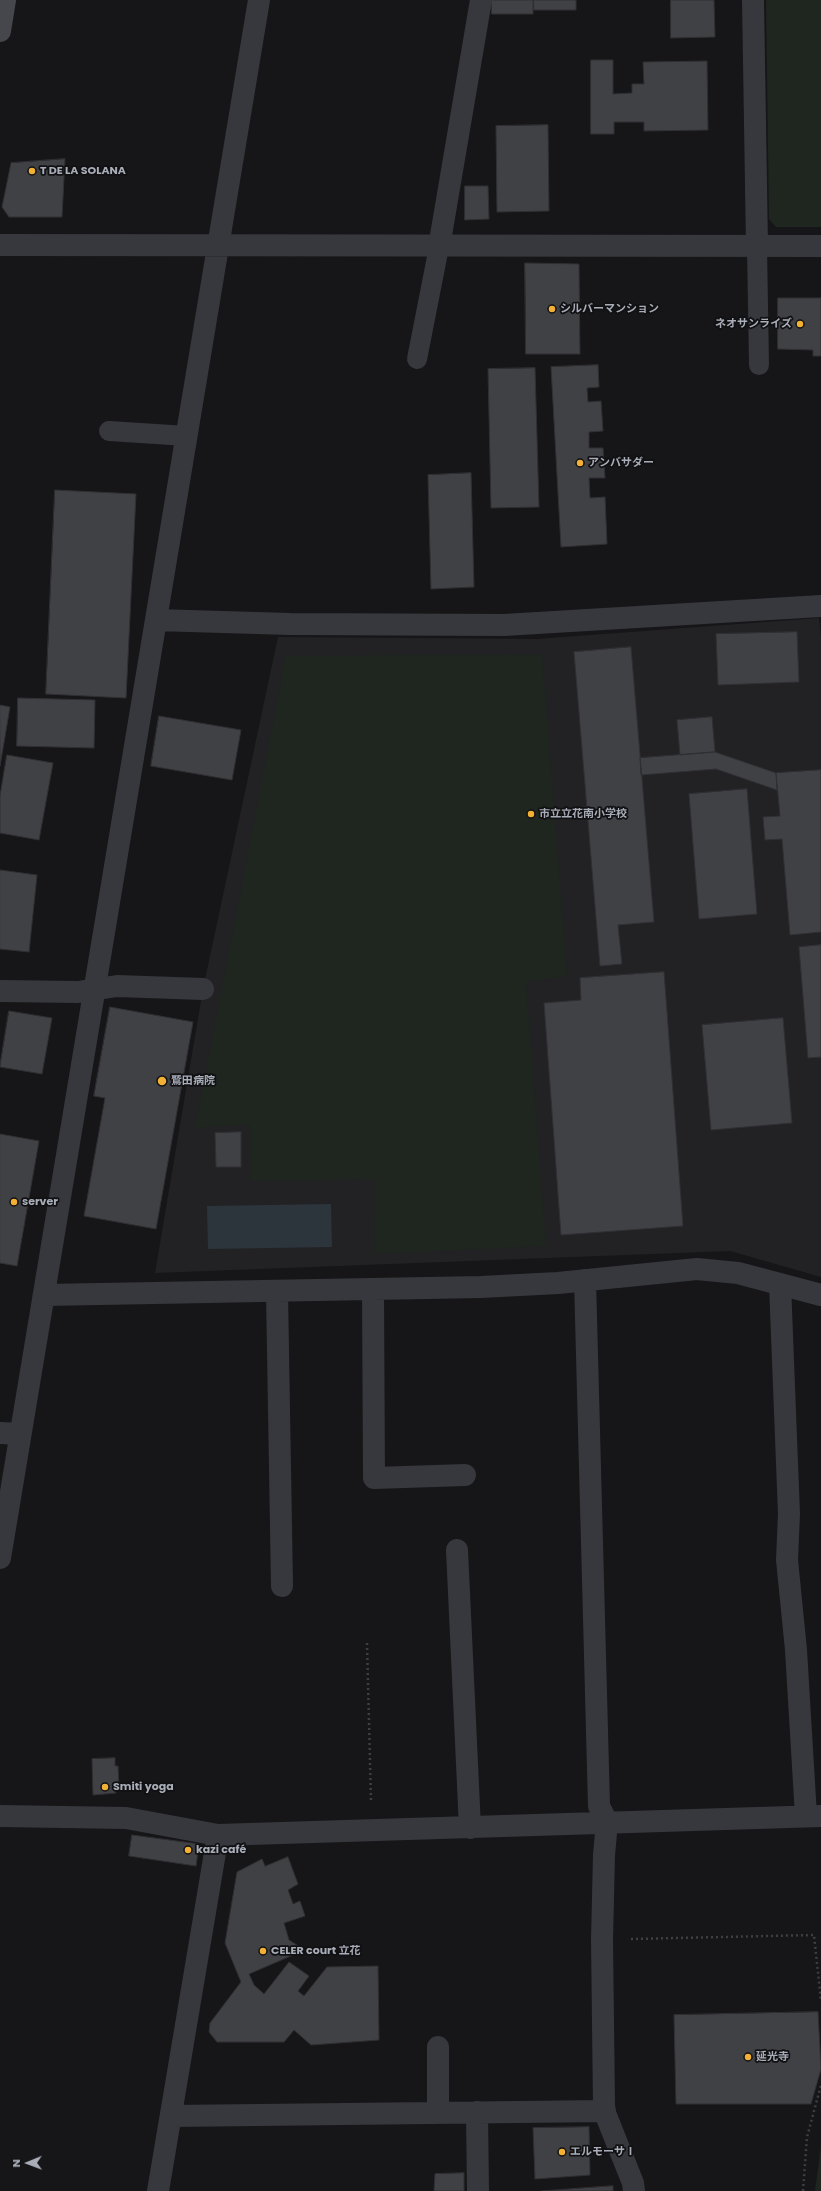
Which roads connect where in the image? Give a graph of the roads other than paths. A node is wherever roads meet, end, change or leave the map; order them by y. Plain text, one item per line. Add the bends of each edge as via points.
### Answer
1 (5, 0) edge
2 (260, 0) edge
3 (481, 0) edge
4 (753, 0) edge
5 (0, 31) edge
6 (0, 245) edge
7 (220, 245) junction
8 (757, 246) junction
9 (821, 246) edge
10 (439, 247) junction
11 (417, 359) dead end
12 (759, 365) dead end
13 (109, 431) dead end
14 (187, 436) junction
15 (821, 606) edge
16 (156, 620) junction
17 (94, 989) junction
18 (203, 989) dead end
19 (0, 991) edge
20 (585, 1280) junction
21 (780, 1284) junction
22 (372, 1289) junction
23 (277, 1292) junction
24 (45, 1295) junction
25 (821, 1295) edge
26 (10, 1433) edge
27 (465, 1474) dead end
28 (457, 1550) dead end
29 (0, 1558) edge
30 (282, 1586) dead end
31 (0, 1816) edge
32 (814, 1816) edge
33 (607, 1822) junction
34 (470, 1828) junction
35 (218, 1835) junction
36 (438, 2047) dead end
37 (605, 2111) junction
38 (477, 2112) junction
39 (438, 2113) junction
40 (171, 2116) junction
41 (158, 2191) edge
42 (478, 2191) edge
43 (634, 2191) edge

1 - 5 street
2 - 7 street
3 - 10 street
4 - 8 street
6 - 7 street
7 - 10 street
7 - 14 street
8 - 9 street
8 - 10 street
8 - 12 lane
10 - 11 lane
13 - 14 lane
14 - 16 street
15 - 16 street via 504,625 290,624
16 - 17 street
17 - 18 street via 117,986
17 - 19 street via 78,992
17 - 24 street
20 - 21 street via 697,1269 738,1273
20 - 22 street via 481,1287
20 - 33 street via 599,1806
21 - 25 street
21 - 32 street via 789,1514 787,1560
22 - 23 street
22 - 27 street via 374,1478
23 - 24 street
23 - 30 street
24 - 26 street
26 - 29 street
28 - 34 street
31 - 35 street via 126,1818
32 - 33 street
33 - 34 street
33 - 37 street via 602,1940
34 - 35 street
35 - 40 street
36 - 39 street
37 - 38 street
37 - 43 street via 625,2160
38 - 39 street
38 - 42 street
39 - 40 street
40 - 41 street

